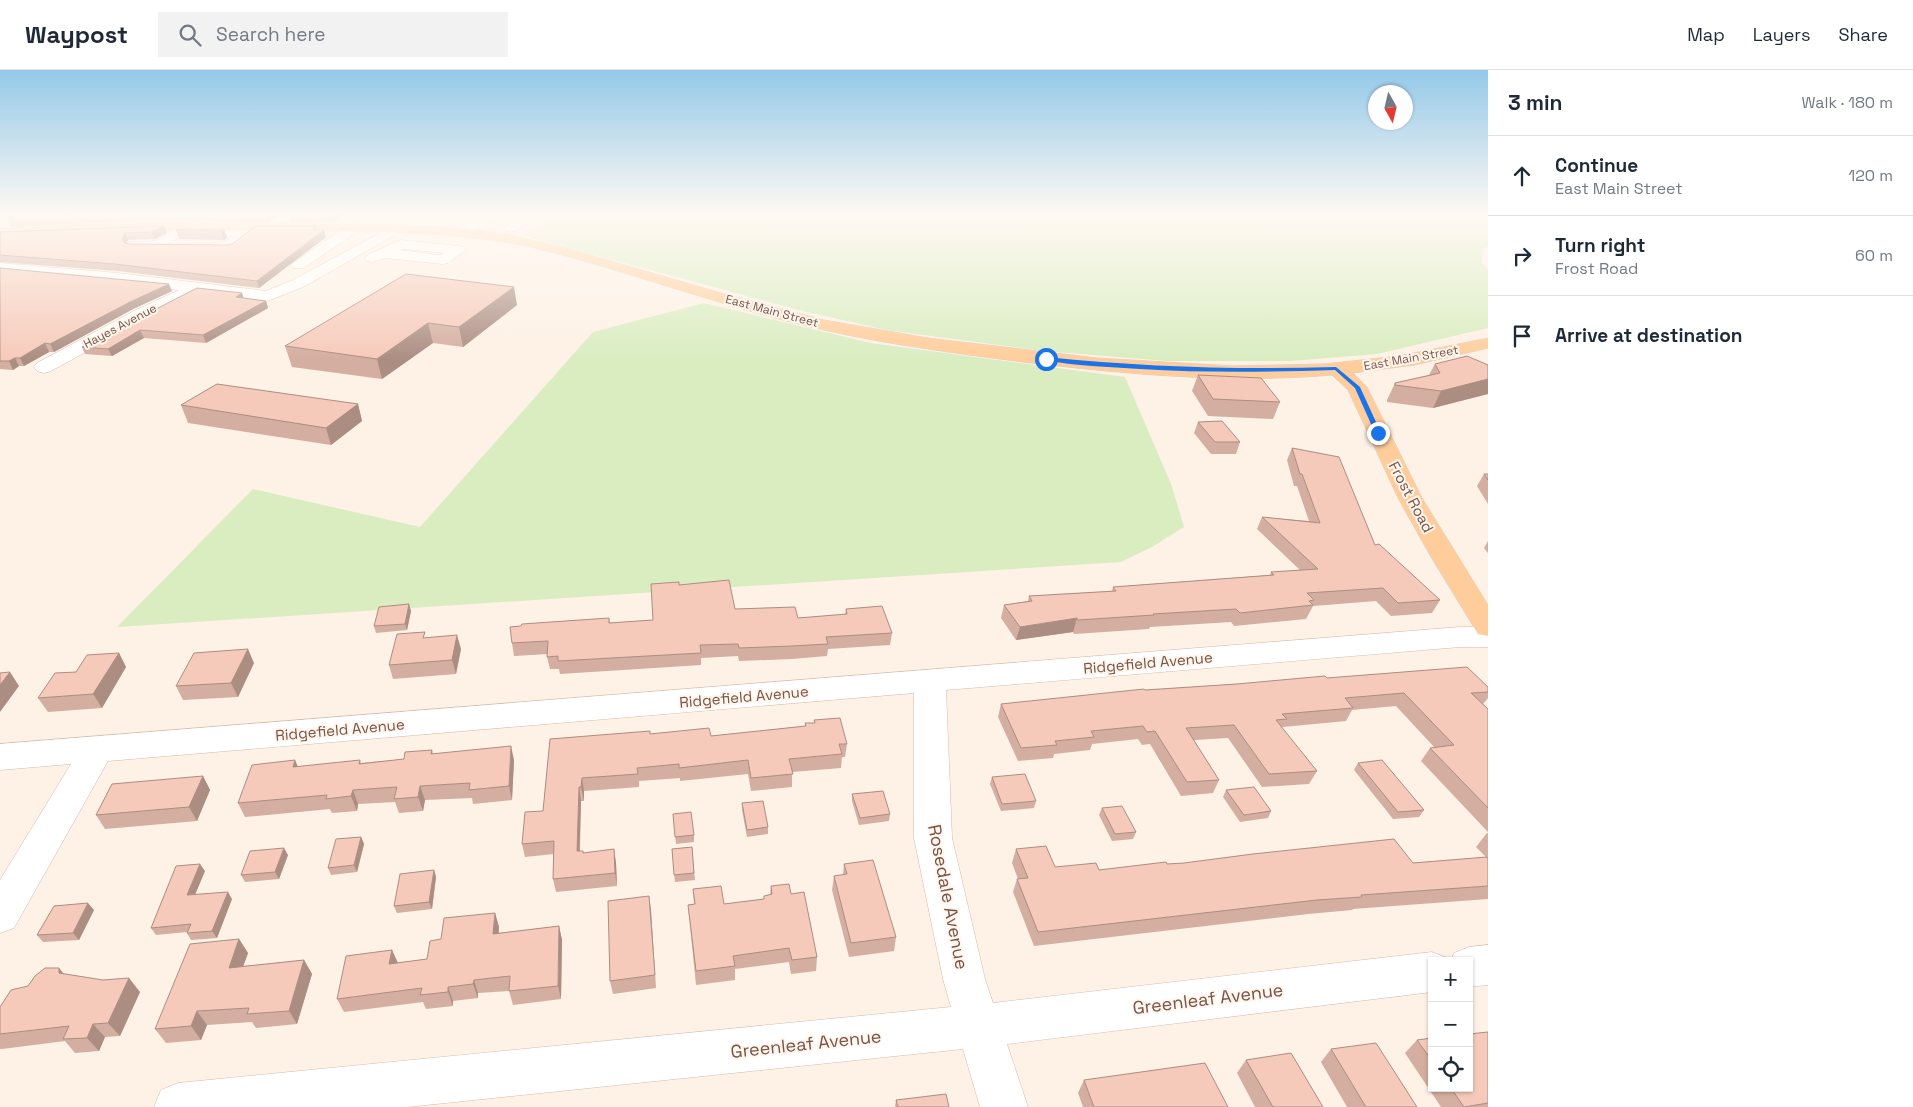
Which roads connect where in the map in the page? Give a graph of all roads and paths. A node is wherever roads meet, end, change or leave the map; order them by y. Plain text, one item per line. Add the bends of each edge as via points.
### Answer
1 (308, 263) edge
2 (322, 263) edge
3 (364, 263) edge
4 (603, 263) edge
5 (4, 270) edge
6 (295, 276) junction
7 (198, 287) junction
8 (321, 287) dead end
9 (1488, 343) edge
10 (44, 367) dead end
11 (1336, 368) junction
12 (1488, 627) edge
13 (1488, 637) edge
14 (930, 681) junction
15 (98, 749) junction
16 (0, 757) edge
17 (0, 915) edge
18 (1488, 965) edge
19 (1473, 967) edge
20 (1428, 972) edge
21 (979, 1026) junction
22 (178, 1107) edge
23 (1004, 1107) edge

1 - 6 street
2 - 6 street
3 - 8 street
4 - 11 main road, East Main Street via 794,318 908,340 1136,368 1228,371
5 - 7 street
6 - 7 street via 270,288
7 - 10 street, Hayes Avenue
9 - 11 main road, East Main Street via 1405,361
11 - 12 main road, Frost Road via 1357,387 1410,498
13 - 14 street, Ridgefield Avenue
14 - 15 street, Ridgefield Avenue
14 - 21 street, Rosedale Avenue via 933,838 964,979
15 - 16 street, Ridgefield Avenue
15 - 17 street
18 - 19 street
20 - 21 street, Greenleaf Avenue
21 - 22 street, Greenleaf Avenue
21 - 23 street, Rosedale Avenue

